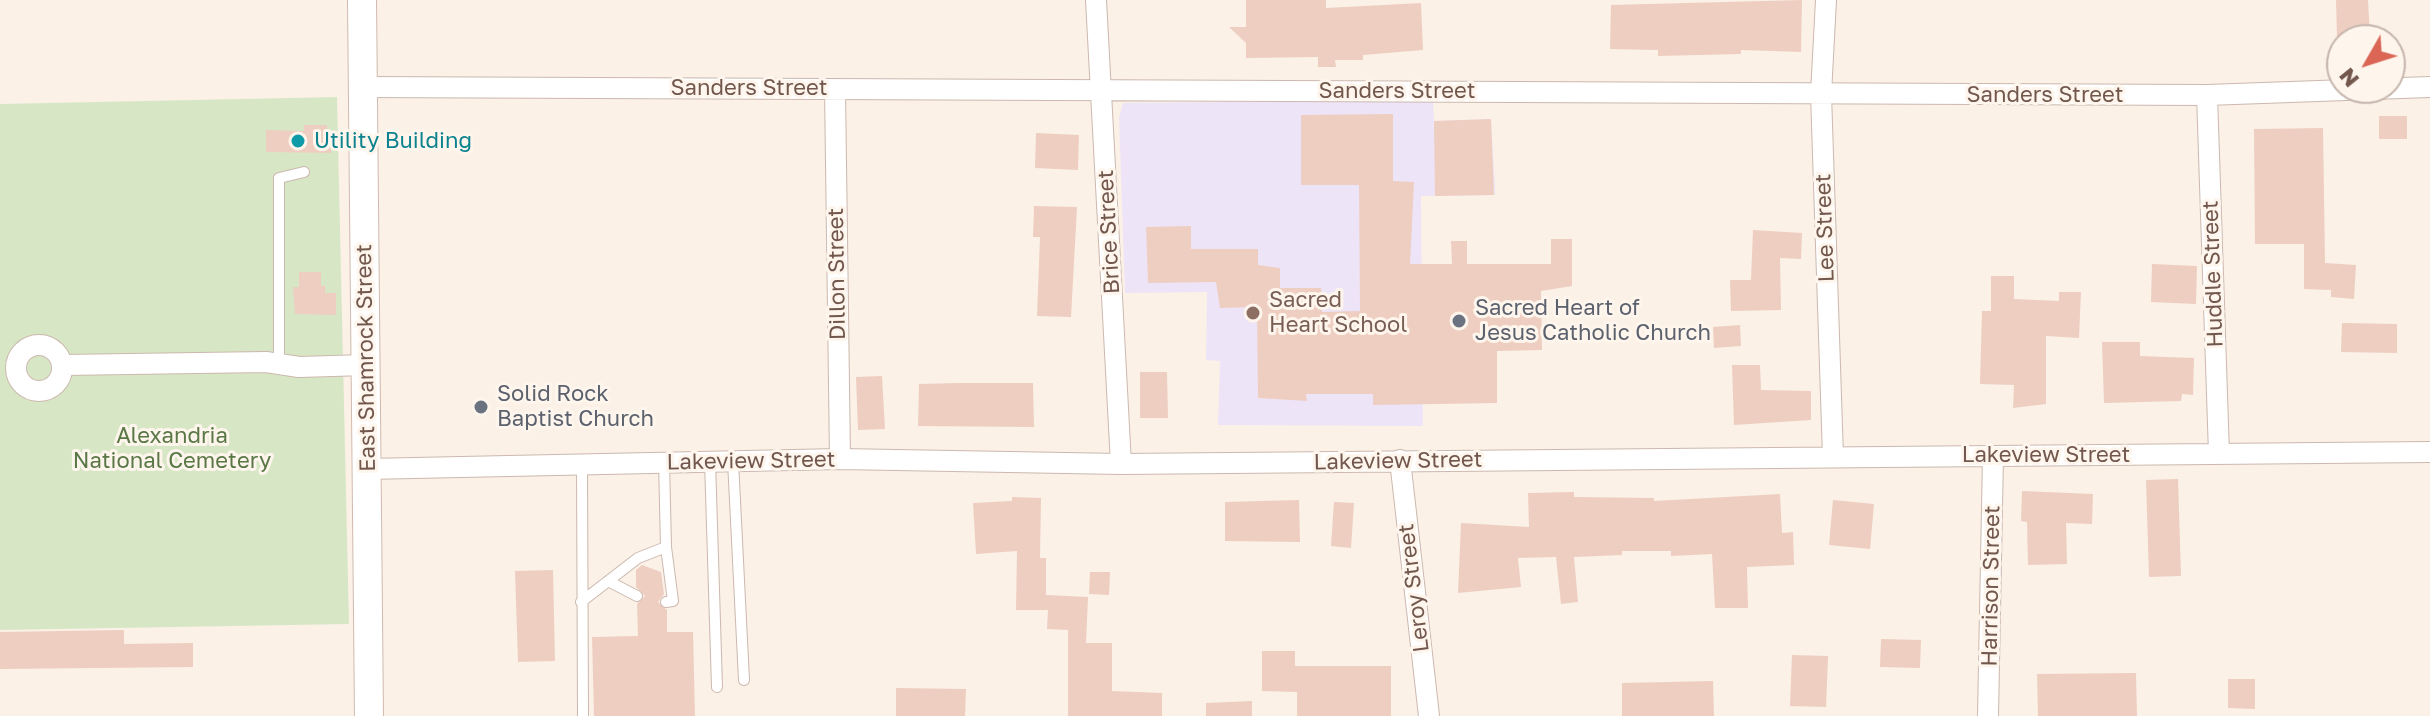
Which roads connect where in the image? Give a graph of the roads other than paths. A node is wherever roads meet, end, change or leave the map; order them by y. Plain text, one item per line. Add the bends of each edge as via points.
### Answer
1 (362, 0) edge
2 (1096, 0) edge
3 (1826, 0) edge
4 (363, 87) junction
5 (2430, 87) edge
6 (835, 89) junction
7 (1101, 90) junction
8 (1821, 94) junction
9 (2207, 95) junction
10 (304, 172) dead end
11 (279, 364) junction
12 (62, 365) dead end
13 (366, 365) junction
14 (2430, 452) edge
15 (2219, 454) junction
16 (1993, 456) junction
17 (1833, 457) junction
18 (840, 459) junction
19 (1400, 460) junction
20 (710, 461) junction
21 (733, 461) junction
22 (664, 462) junction
23 (582, 464) junction
24 (1121, 464) junction
25 (367, 469) junction
26 (666, 547) junction
27 (608, 581) junction
28 (637, 596) dead end
29 (581, 602) junction
30 (666, 602) dead end
31 (744, 680) dead end
32 (717, 687) dead end
33 (369, 716) edge
34 (583, 716) edge
35 (1429, 716) edge
36 (1988, 716) edge

1 - 4 main road, East Shamrock Street
2 - 7 street, Brice Street
3 - 8 street, Lee Street
4 - 6 street, Sanders Street
4 - 13 main road, East Shamrock Street
5 - 9 street, Sanders Street
6 - 7 street, Sanders Street
6 - 18 street, Dillon Street
7 - 8 street, Sanders Street
7 - 24 street, Brice Street
8 - 9 street, Sanders Street
8 - 17 street, Lee Street
9 - 15 street, Huddle Street
10 - 11 lane via 279,178
11 - 12 street
11 - 13 street
13 - 25 main road, East Shamrock Street
14 - 15 street, Lakeview Street
15 - 16 street, Lakeview Street
16 - 17 street, Lakeview Street
16 - 36 street, Harrison Street
17 - 19 street, Lakeview Street
18 - 21 street, Lakeview Street
18 - 24 street, Lakeview Street
19 - 24 street, Lakeview Street
19 - 35 street, Leroy Street
20 - 21 street, Lakeview Street
20 - 22 street, Lakeview Street
20 - 32 lane
21 - 31 lane
22 - 23 street, Lakeview Street
22 - 26 lane
23 - 25 street, Lakeview Street
23 - 29 lane
25 - 33 main road, East Shamrock Street
26 - 27 lane via 638,558
26 - 30 lane via 673,601
27 - 28 lane
27 - 29 lane
29 - 34 lane

